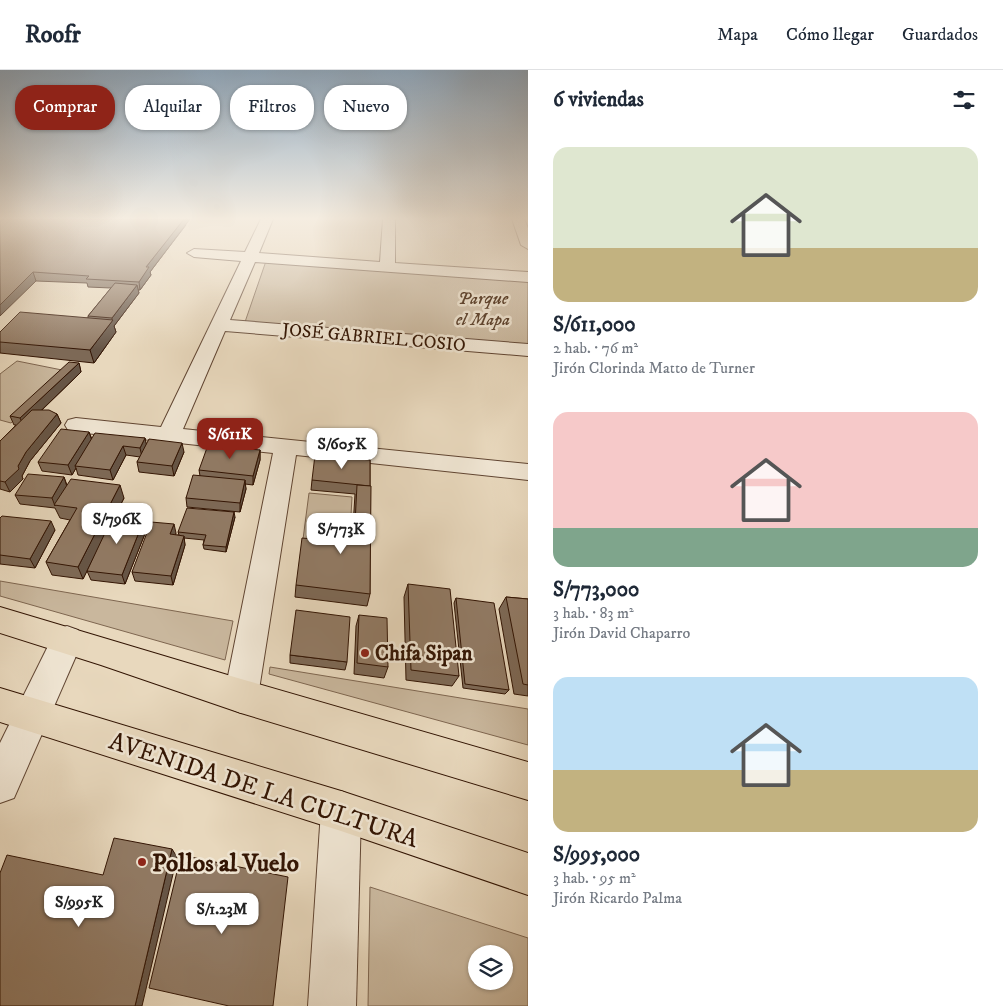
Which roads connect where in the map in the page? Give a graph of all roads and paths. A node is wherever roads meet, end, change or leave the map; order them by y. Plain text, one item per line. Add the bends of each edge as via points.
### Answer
1 (246, 263) edge
2 (333, 263) edge
3 (387, 263) edge
4 (387, 267) junction
5 (528, 277) edge
6 (220, 325) junction
7 (528, 350) edge
8 (76, 425) dead end
9 (169, 434) junction
10 (286, 446) junction
11 (528, 472) edge
12 (0, 620) edge
13 (67, 640) junction
14 (241, 696) junction
15 (16, 710) edge
16 (3, 777) edge
17 (528, 781) edge
18 (341, 812) junction
19 (528, 874) edge
20 (332, 1006) edge

1 - 6 street
2 - 4 street
3 - 4 street
4 - 5 street
6 - 7 street, JOSÉ GABRIEL COSIO
6 - 9 street
8 - 9 street
9 - 10 street
10 - 11 street
10 - 14 street
12 - 13 highway
13 - 14 highway
13 - 15 street
14 - 17 highway
15 - 16 street
15 - 18 highway, AVENIDA DE LA CULTURA
18 - 19 highway, AVENIDA DE LA CULTURA
18 - 20 street

